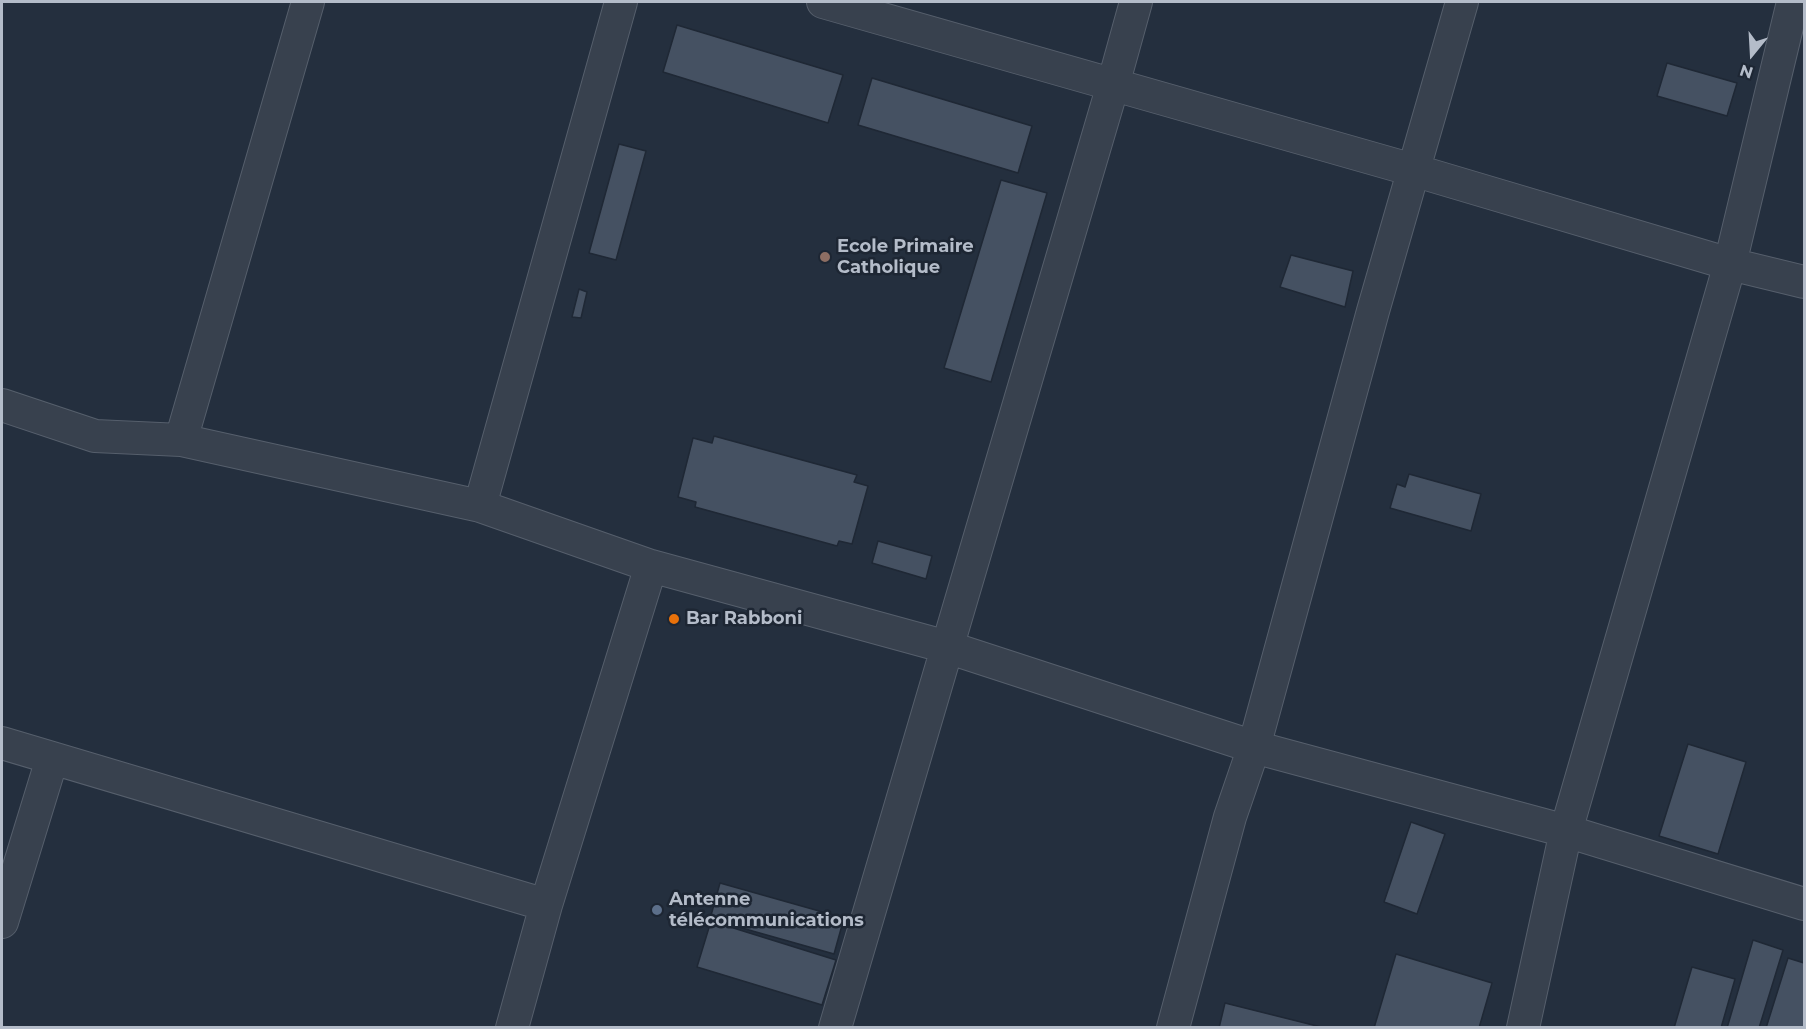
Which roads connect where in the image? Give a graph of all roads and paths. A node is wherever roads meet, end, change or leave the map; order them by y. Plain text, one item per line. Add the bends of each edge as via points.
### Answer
1 (308, 2) edge
2 (621, 2) edge
3 (823, 2) edge
4 (1136, 2) edge
5 (1462, 2) edge
6 (1793, 2) edge
7 (1113, 85) junction
8 (1413, 170) junction
9 (1730, 264) junction
10 (1804, 282) edge
11 (2, 405) edge
12 (181, 440) junction
13 (480, 506) junction
14 (651, 566) junction
15 (947, 646) junction
16 (2, 743) edge
17 (1254, 747) junction
18 (52, 759) junction
19 (1566, 831) junction
20 (1804, 904) edge
21 (546, 905) junction
22 (2, 922) edge
23 (512, 1028) edge
24 (836, 1028) edge
25 (1173, 1028) edge
26 (1523, 1028) edge

1 - 12 street
2 - 13 street
3 - 7 street
4 - 7 street
5 - 8 street
6 - 9 street
7 - 8 street
7 - 15 street
8 - 9 street
8 - 17 street
9 - 10 street
9 - 19 street
11 - 12 street via 95,436
12 - 13 street
13 - 14 street
14 - 15 street
14 - 21 street
15 - 17 street
15 - 24 street
16 - 18 street
17 - 19 street
17 - 25 street via 1230,818
18 - 21 street
18 - 22 street
19 - 20 street
19 - 26 street
21 - 23 street

